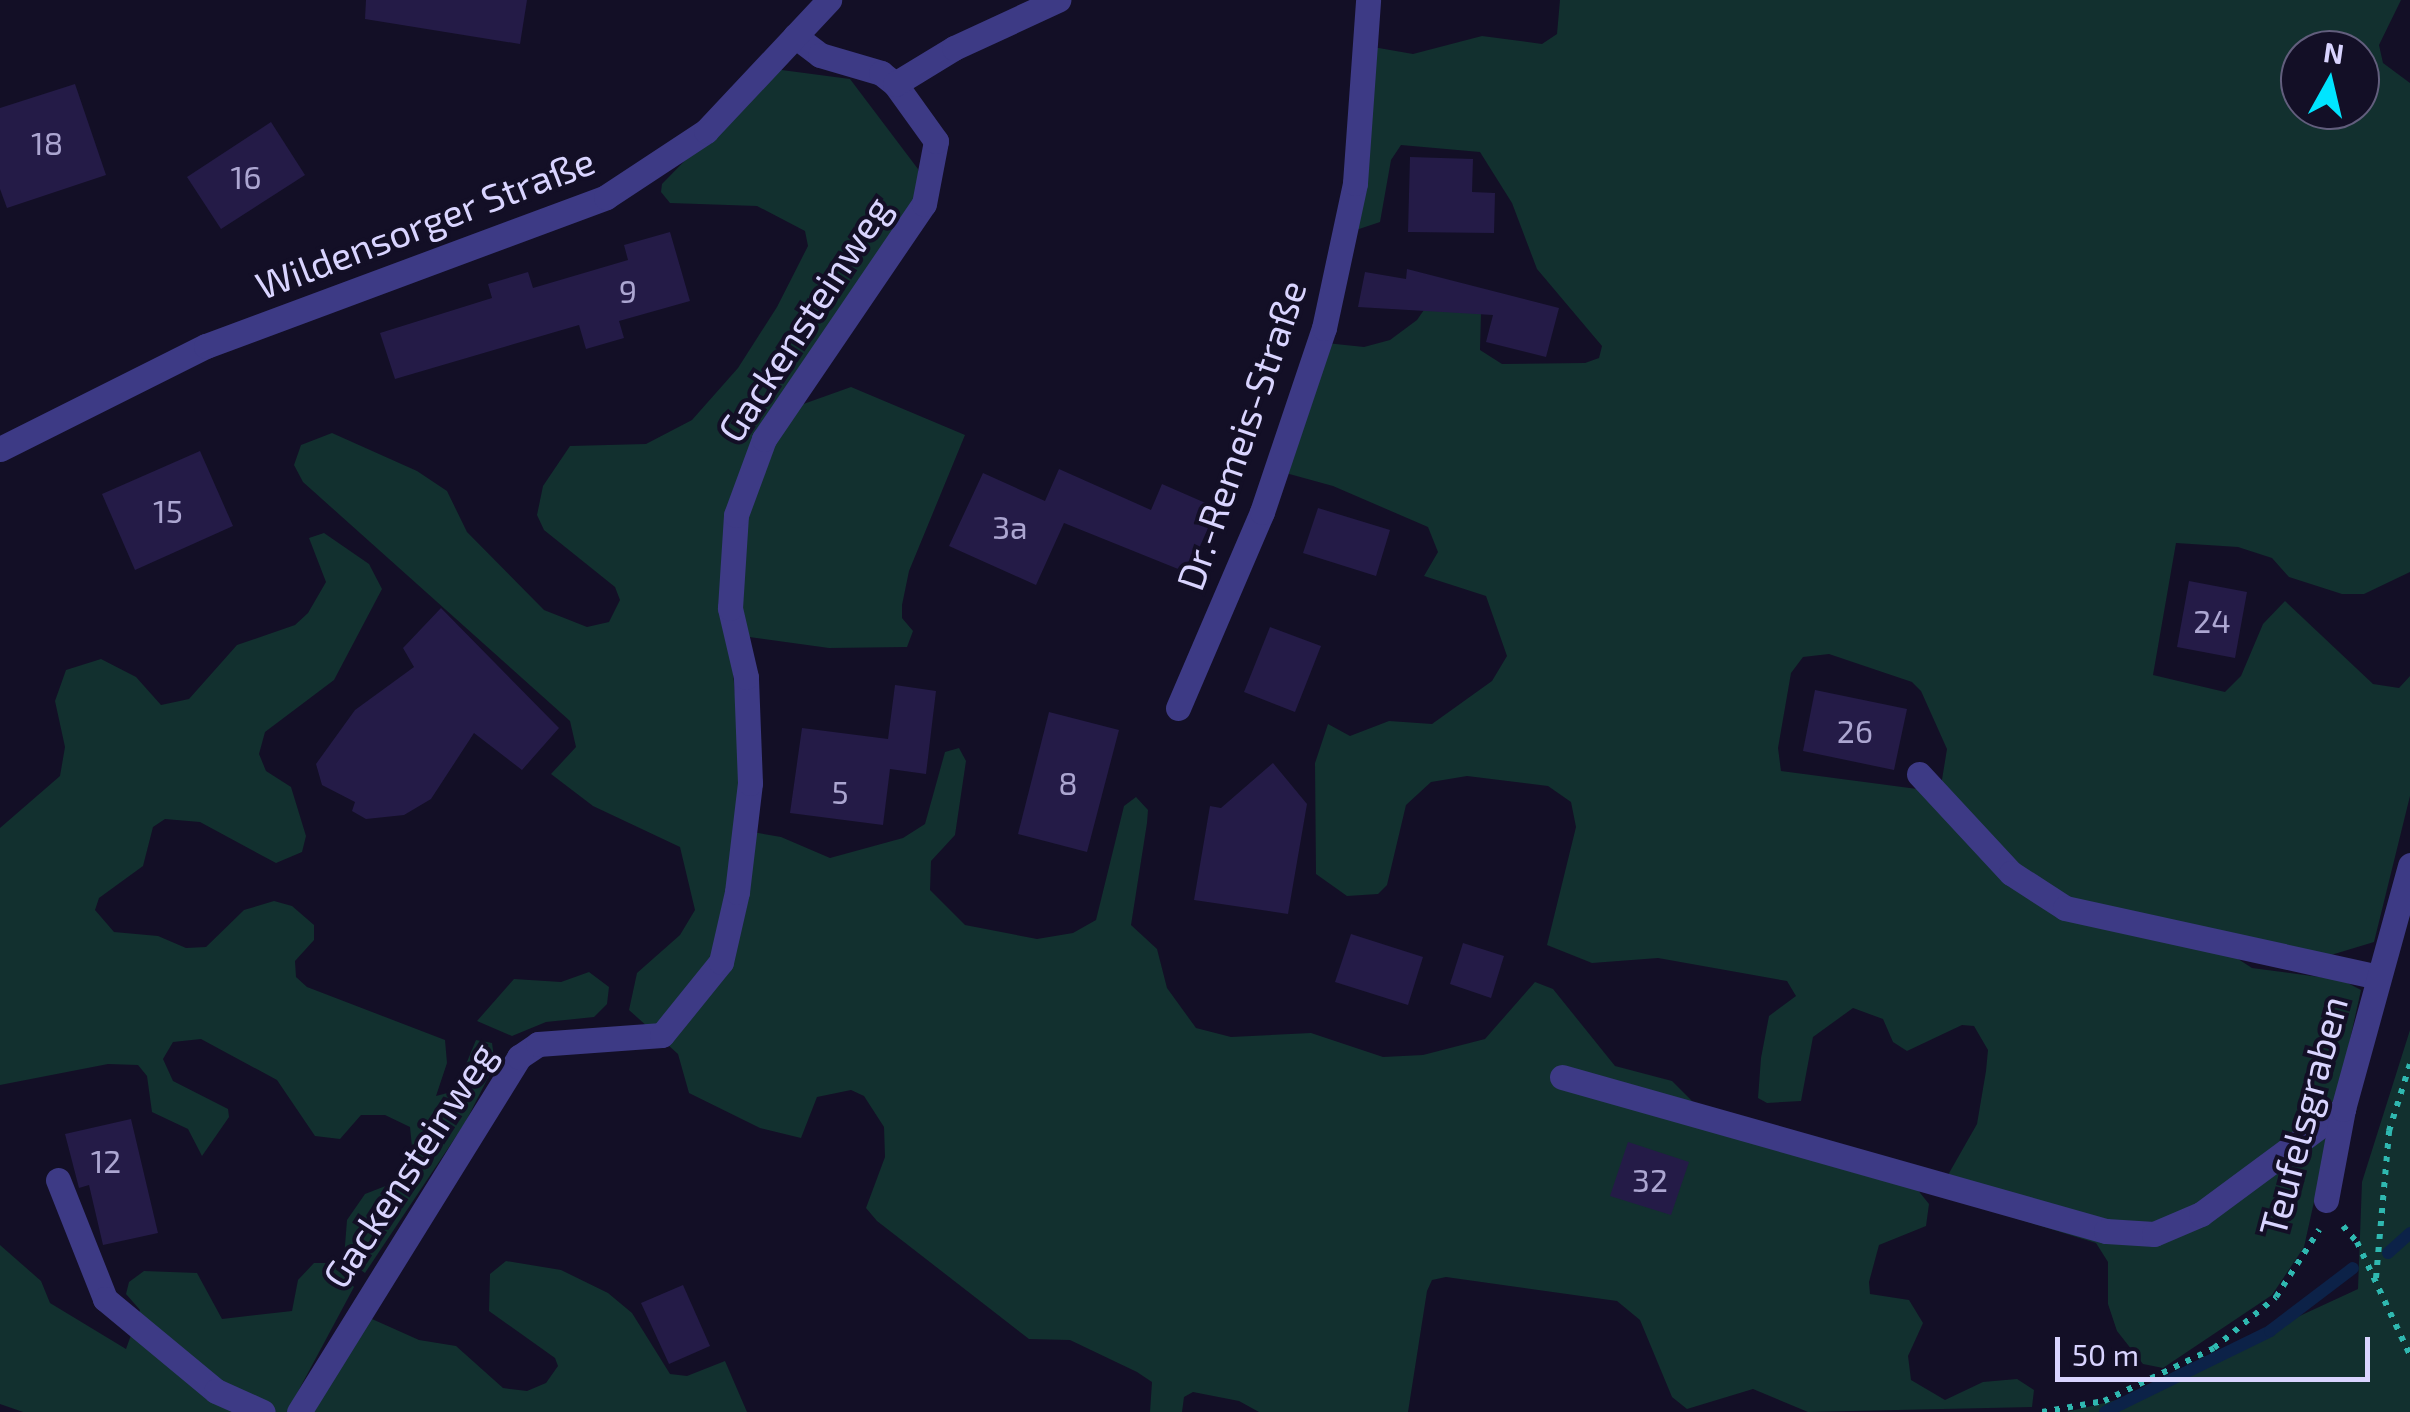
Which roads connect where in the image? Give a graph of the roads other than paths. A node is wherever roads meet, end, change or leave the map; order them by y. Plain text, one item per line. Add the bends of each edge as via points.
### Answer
1 (829, 0) edge
2 (1058, 0) edge
3 (1368, 0) edge
4 (794, 36) junction
5 (895, 84) junction
6 (0, 450) edge
7 (1178, 708) dead end
8 (1918, 774) dead end
9 (2410, 865) edge
10 (2379, 977) junction
11 (1562, 1077) dead end
12 (2343, 1109) junction
13 (58, 1180) dead end
14 (2326, 1200) road end
15 (263, 1412) edge
16 (299, 1412) edge

1 - 4 street, Wildensorger Straße
2 - 5 street
3 - 7 street, Dr.-Remeis-Straße via 1355,183 1324,328 1262,512
4 - 5 street via 820,55 881,73
4 - 6 street, Wildensorger Straße via 706,131 606,197 206,346
5 - 16 street, Gackensteinweg via 936,141 924,204 764,439 736,515 730,608 746,677 750,783 738,892 721,962 662,1036 538,1044 519,1057
8 - 10 street via 2011,873 2064,908
9 - 10 street, Teufelsgraben
10 - 12 street, Teufelsgraben
11 - 12 street via 2106,1232 2154,1234 2202,1214
12 - 14 street, Teufelsgraben
13 - 15 street via 105,1298 216,1391

